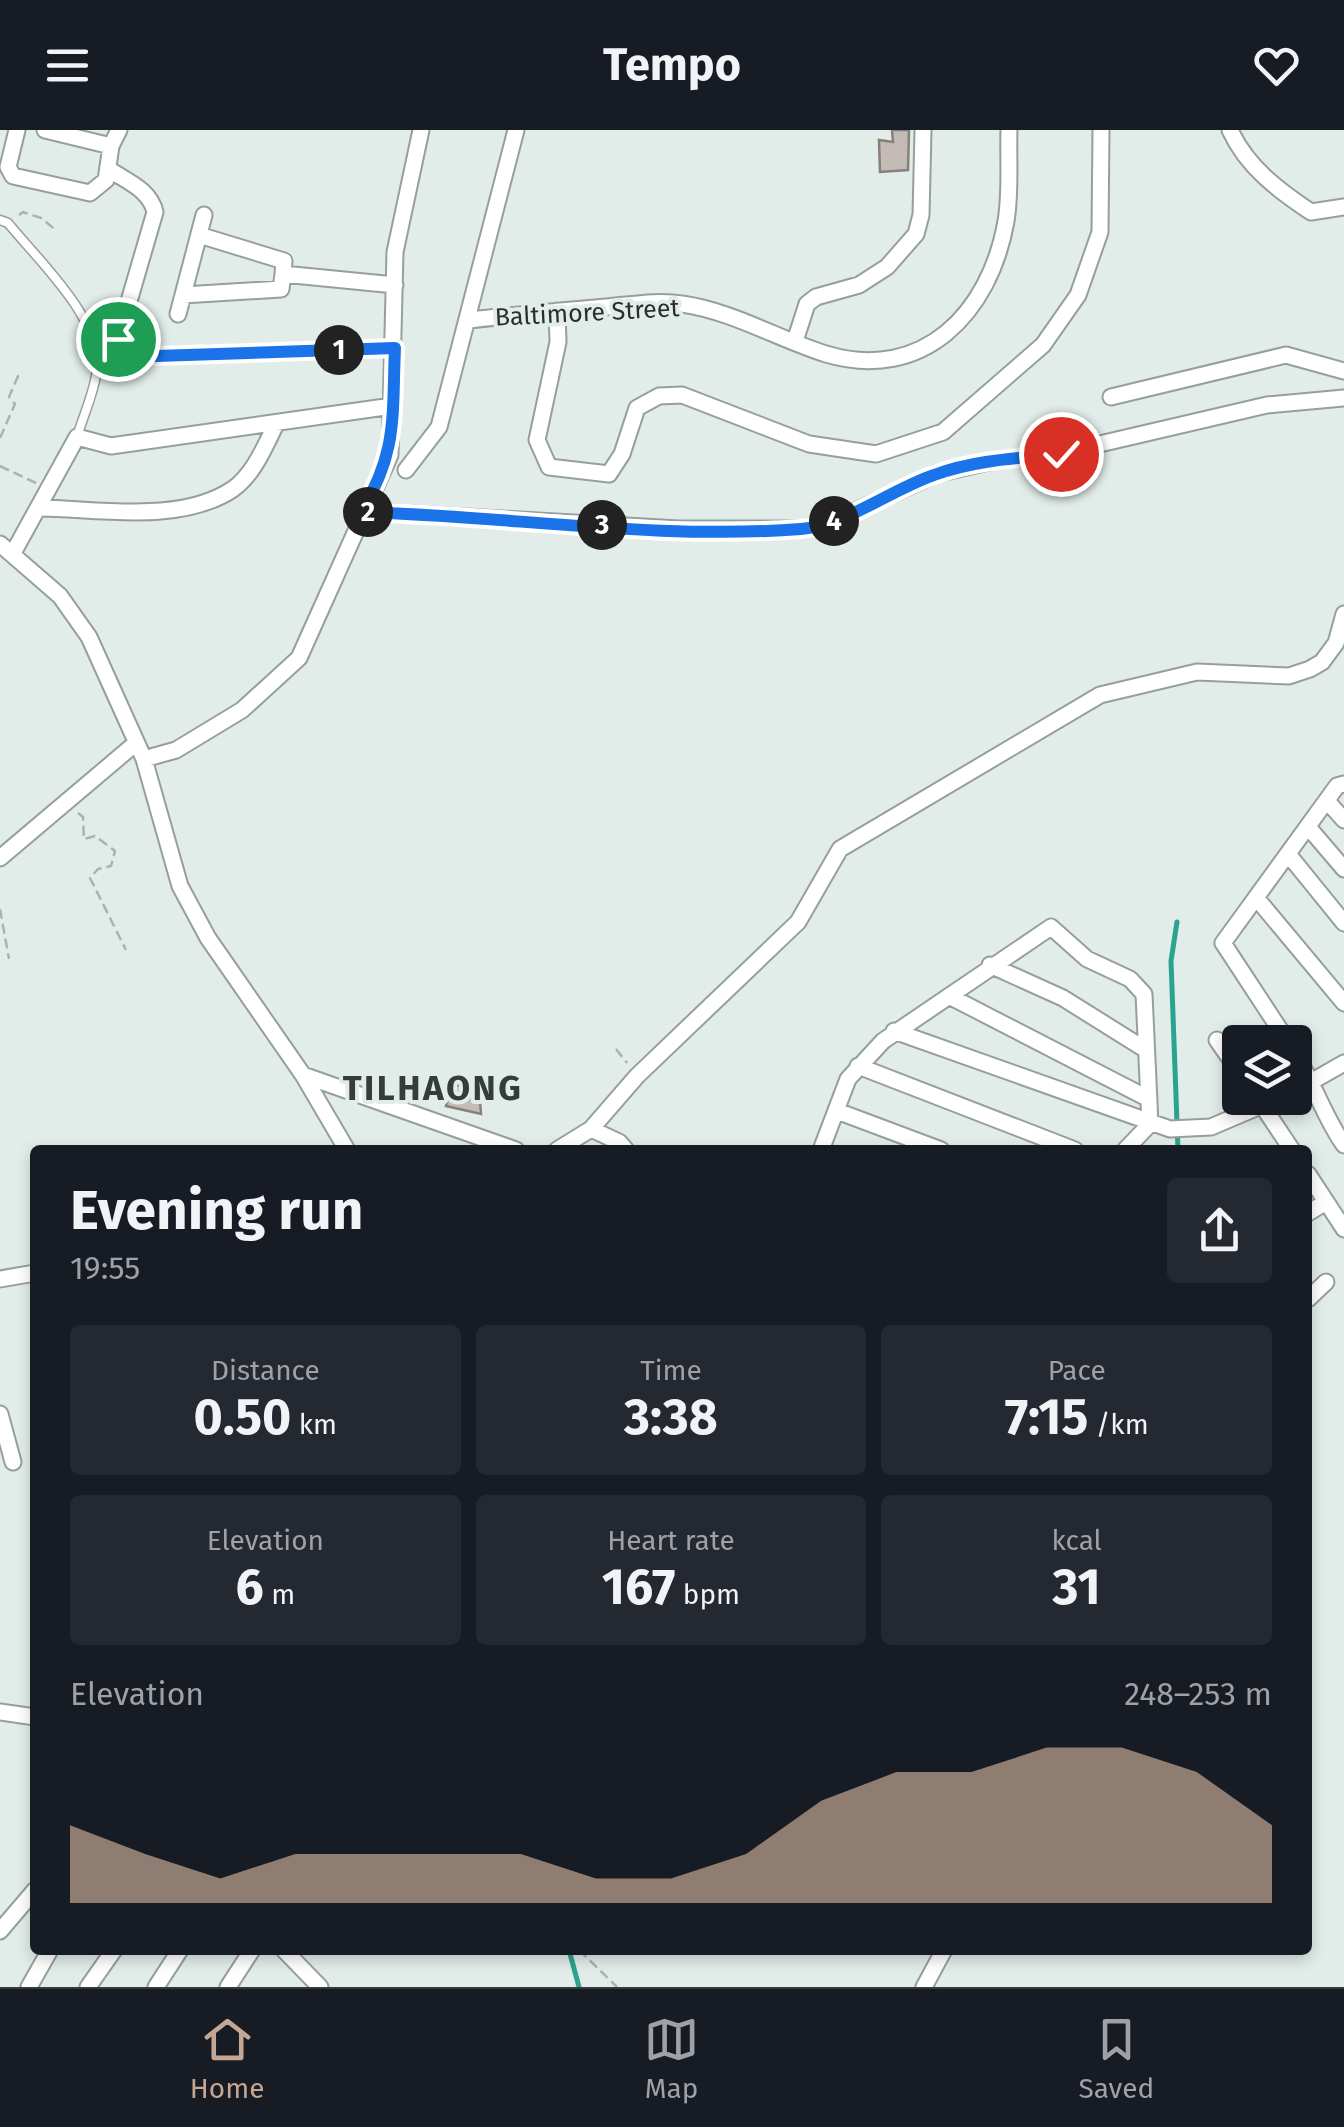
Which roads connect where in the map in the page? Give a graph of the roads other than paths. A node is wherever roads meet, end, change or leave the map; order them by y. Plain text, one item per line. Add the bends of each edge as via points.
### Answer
1 (17, 130) edge
2 (45, 130) edge
3 (119, 130) edge
4 (421, 130) edge
5 (516, 130) edge
6 (923, 130) edge
7 (1009, 130) edge
8 (1100, 130) edge
9 (1230, 130) edge
10 (110, 146) junction
11 (110, 170) junction
12 (1344, 207) edge
13 (204, 215) dead end
14 (4, 222) edge
15 (199, 235) junction
16 (283, 274) junction
17 (395, 285) junction
18 (183, 295) junction
19 (558, 311) junction
20 (178, 314) dead end
21 (470, 320) junction
22 (795, 341) junction
23 (395, 348) junction
24 (1344, 371) edge
25 (1111, 397) dead end
26 (1344, 398) edge
27 (392, 406) junction
28 (276, 424) junction
29 (77, 438) junction
30 (406, 470) dead end
31 (41, 508) junction
32 (361, 512) junction
33 (6, 548) edge
34 (1344, 614) edge
35 (136, 743) junction
36 (144, 759) junction
37 (1344, 784) edge
38 (1327, 801) junction
39 (1344, 820) edge
40 (1309, 828) junction
41 (1288, 854) junction
42 (0, 858) edge
43 (1344, 868) edge
44 (1258, 900) junction
45 (1344, 922) edge
46 (990, 965) junction
47 (949, 996) junction
48 (1344, 1003) edge
49 (1277, 1025) edge
50 (894, 1031) junction
51 (1217, 1040) dead end
52 (1222, 1047) edge
53 (1146, 1050) junction
54 (1344, 1062) edge
55 (858, 1066) junction
56 (302, 1075) junction
57 (1312, 1081) joint
58 (1149, 1098) junction
59 (837, 1111) junction
60 (1232, 1115) edge
61 (1268, 1115) edge
62 (1337, 1121) edge
63 (1150, 1124) junction
64 (591, 1129) junction
65 (344, 1145) edge
66 (502, 1145) edge
67 (565, 1145) edge
68 (622, 1145) edge
69 (823, 1145) edge
70 (928, 1145) edge
71 (1062, 1145) edge
72 (1130, 1145) edge
73 (1289, 1145) edge
74 (1344, 1145) edge
75 (1312, 1180) edge
76 (1326, 1202) junction
77 (1312, 1211) edge
78 (1344, 1229) edge
79 (30, 1274) edge
80 (0, 1279) edge
81 (1326, 1282) dead end
82 (1312, 1295) edge
83 (0, 1414) edge
84 (6, 1462) edge
85 (0, 1712) edge
86 (30, 1716) edge
87 (30, 1896) edge
88 (0, 1931) edge
89 (47, 1955) edge
90 (110, 1955) edge
91 (177, 1955) edge
92 (249, 1955) edge
93 (289, 1955) edge
94 (941, 1955) edge
95 (30, 1987) edge
96 (88, 1987) edge
97 (156, 1987) edge
98 (228, 1987) edge
99 (320, 1987) edge
100 (924, 1987) edge

1 - 11 street via 8,167 17,178 90,193
2 - 10 street
3 - 10 street
4 - 17 street via 395,252
5 - 21 street
6 - 22 street via 916,234 887,267 859,285 806,304
7 - 22 street, Baltimore Street via 1006,219 996,261 948,334 913,354 871,363
8 - 19 street via 1100,232 1078,295 1044,345 943,432 876,454 809,444 682,394 660,396 637,408 609,474 548,468 537,440
9 - 12 street via 1240,153 1310,212
10 - 11 street
11 - 23 street via 140,189 156,212 118,339 126,357
13 - 15 street
14 - 29 lane via 71,301 97,345 97,372
15 - 16 street via 284,261
15 - 18 street
16 - 17 street
16 - 18 street via 281,289
17 - 23 street
18 - 20 street
19 - 21 street, Baltimore Street
19 - 22 street, Baltimore Street via 681,304
21 - 30 street via 439,427
23 - 27 street
24 - 25 street via 1286,355
26 - 32 street via 1267,405 1061,454 936,474 804,529
27 - 28 street
27 - 32 street via 390,455
28 - 29 street via 112,446
28 - 31 street via 235,488 201,504
29 - 31 street
31 - 33 street
32 - 36 street via 299,658 242,710 176,750
33 - 35 street via 60,596 89,637
34 - 64 street via 1336,642 1310,669 1289,676 1197,672 1100,695 840,849 798,922
35 - 36 street
35 - 42 street
36 - 56 street via 180,886
37 - 38 street
38 - 39 street
38 - 40 street
40 - 41 street
40 - 43 street
41 - 44 street
41 - 45 street
44 - 48 street
44 - 49 street via 1224,943
46 - 47 street
46 - 53 street via 1063,998
46 - 53 street via 1051,927 1144,994
47 - 50 street
47 - 58 street
50 - 55 street
50 - 63 street
51 - 52 street
53 - 58 street
54 - 57 street
55 - 59 street
55 - 71 street
56 - 65 street
56 - 66 street
57 - 62 street
58 - 63 street
59 - 69 street
59 - 70 street
60 - 63 street via 1178,1130
61 - 73 street
62 - 74 street
63 - 72 street
64 - 67 street
64 - 68 street
75 - 76 street
76 - 77 street
76 - 78 street
79 - 80 street
81 - 82 street
83 - 84 street
85 - 86 street
87 - 88 street
89 - 95 street
90 - 96 street
91 - 97 street
92 - 98 street
93 - 99 street
94 - 100 street

